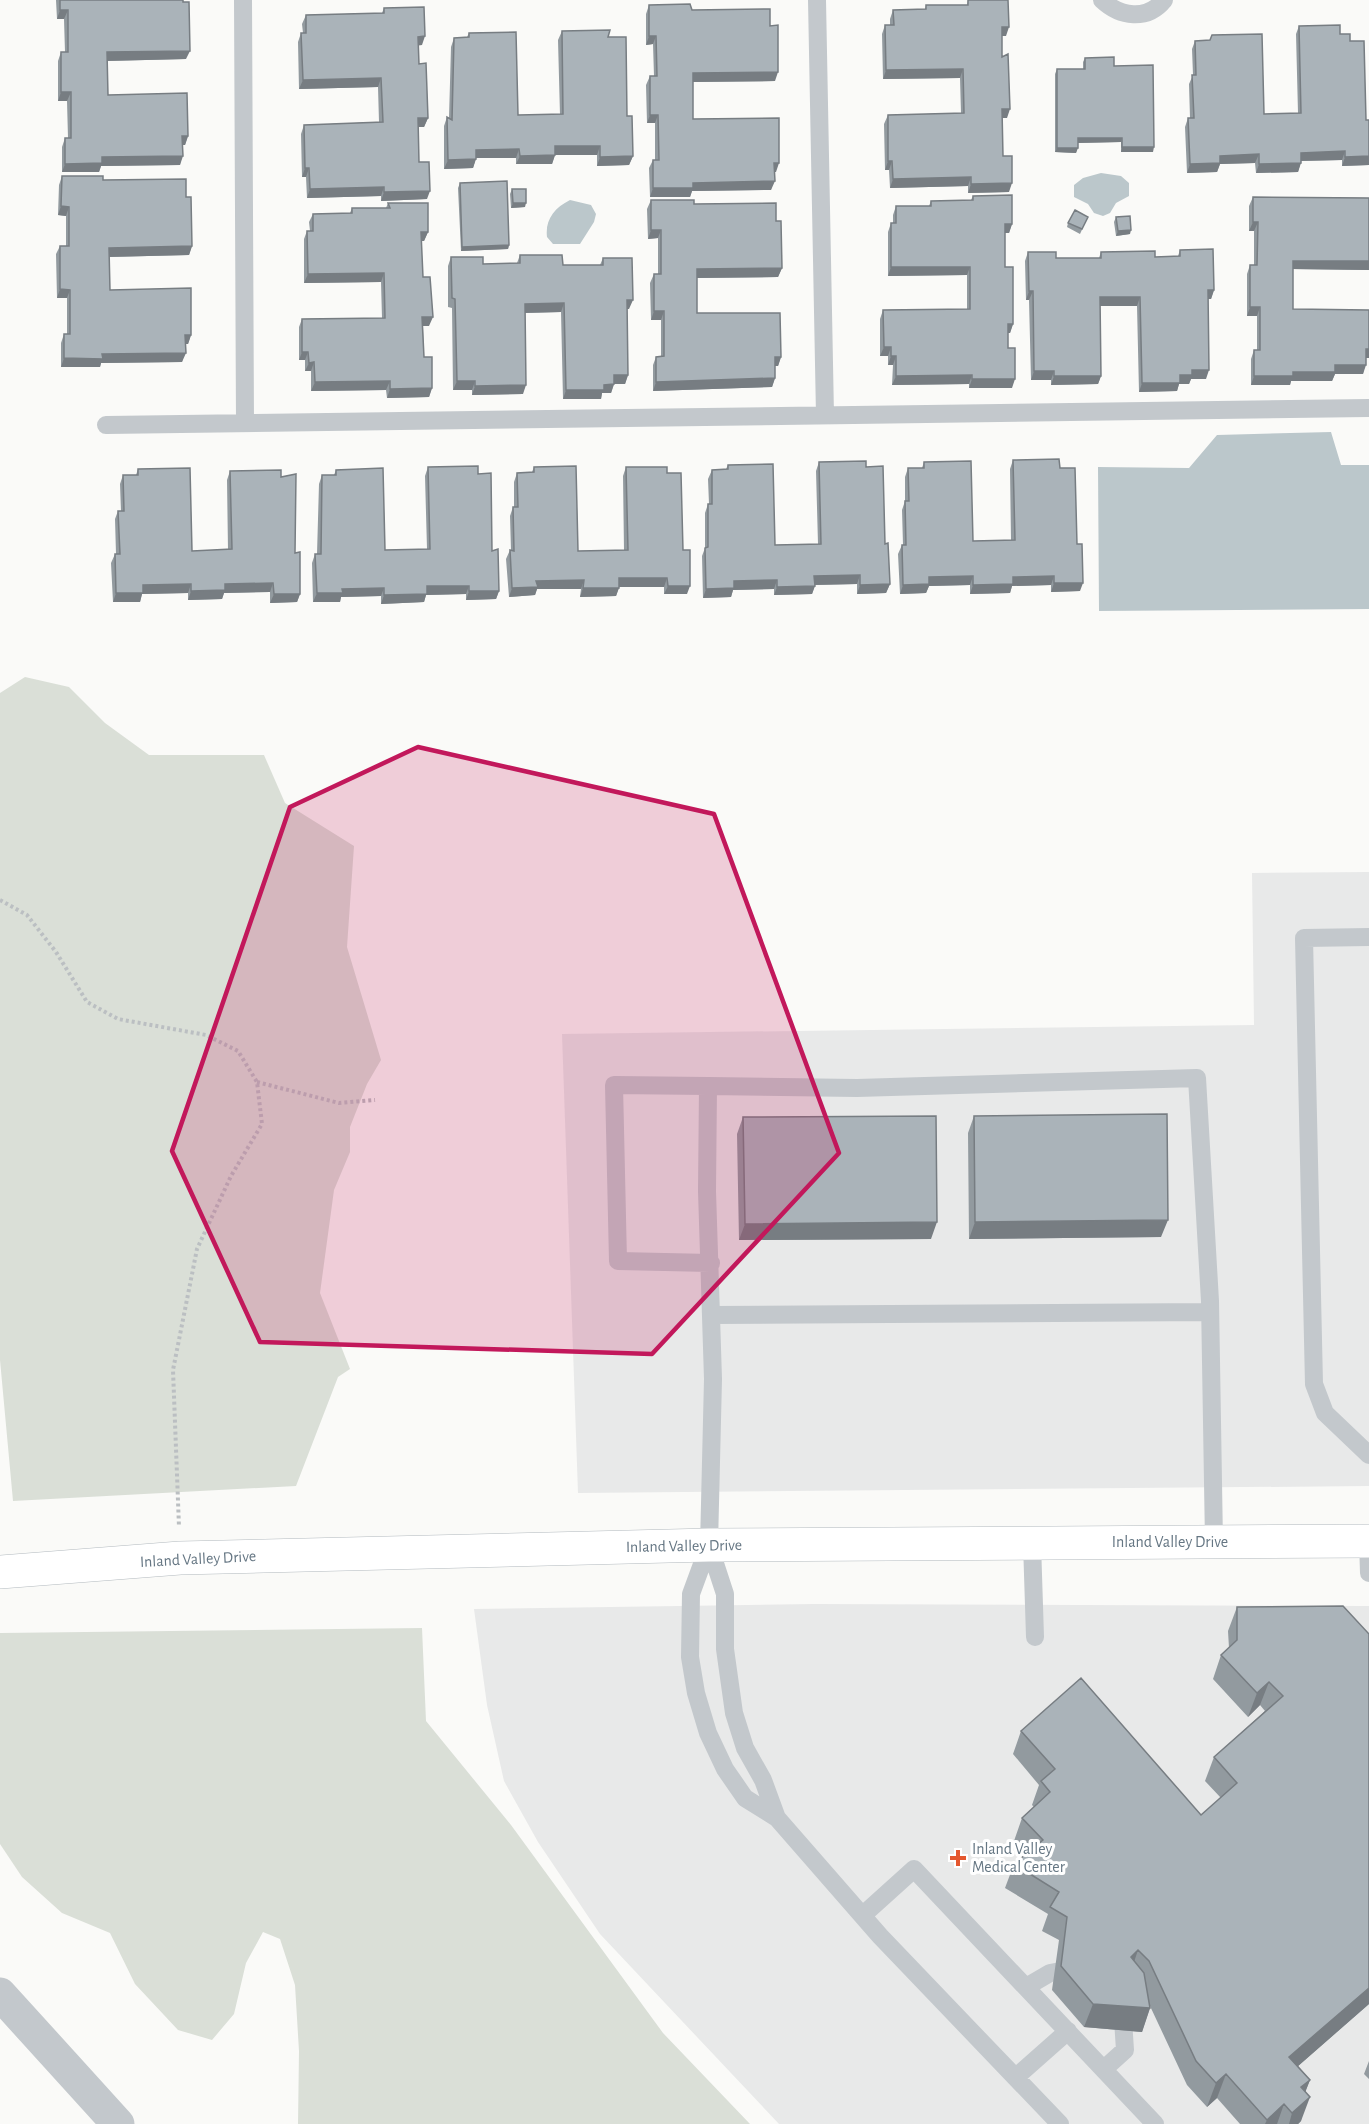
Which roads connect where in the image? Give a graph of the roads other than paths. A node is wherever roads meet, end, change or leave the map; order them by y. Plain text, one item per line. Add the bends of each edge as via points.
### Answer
1 (243, 0) edge
2 (817, 0) edge
3 (1102, 0) edge
4 (1164, 0) edge
5 (1369, 408) edge
6 (825, 415) junction
7 (245, 423) junction
8 (106, 425) dead end
9 (1369, 937) edge
10 (708, 1086) junction
11 (711, 1263) junction
12 (1210, 1312) junction
13 (712, 1315) junction
14 (1369, 1455) edge
15 (1368, 1541) edge
16 (1215, 1542) junction
17 (1032, 1543) junction
18 (709, 1545) junction
19 (0, 1572) edge
20 (1369, 1573) edge
21 (1035, 1637) dead end
22 (777, 1818) junction
23 (863, 1915) junction
24 (1088, 1982) edge
25 (1026, 1987) junction
26 (1103, 1997) edge
27 (3, 2004) edge
28 (1068, 2031) junction
29 (1104, 2069) junction
30 (1016, 2077) junction
31 (118, 2124) edge
32 (1060, 2124) edge
33 (1155, 2124) edge

1 - 7 lane
2 - 6 lane
3 - 4 lane via 1112,9 1138,15 1151,11
5 - 6 lane
6 - 7 lane
7 - 8 lane
9 - 14 lane via 1304,938 1314,1384 1325,1413
10 - 11 lane
10 - 11 lane via 614,1085 614,1096 618,1261
10 - 12 lane via 857,1088 1197,1078
11 - 13 lane
12 - 13 lane
12 - 16 lane
13 - 18 lane
15 - 16 street, Inland Valley Drive
15 - 20 lane
16 - 17 street, Inland Valley Drive
17 - 18 street, Inland Valley Drive
17 - 21 lane
18 - 19 street, Inland Valley Drive via 180,1558
18 - 22 lane via 725,1594 725,1649 734,1713 745,1748 763,1780
18 - 22 lane via 691,1594 690,1657 696,1693 725,1769 745,1798
22 - 23 lane
23 - 25 lane via 914,1869
23 - 30 lane
24 - 25 lane via 1071,1969 1050,1973
25 - 28 lane
26 - 29 lane via 1123,2020 1125,2050
27 - 31 street
28 - 29 lane
28 - 30 lane
29 - 33 lane
30 - 32 lane

